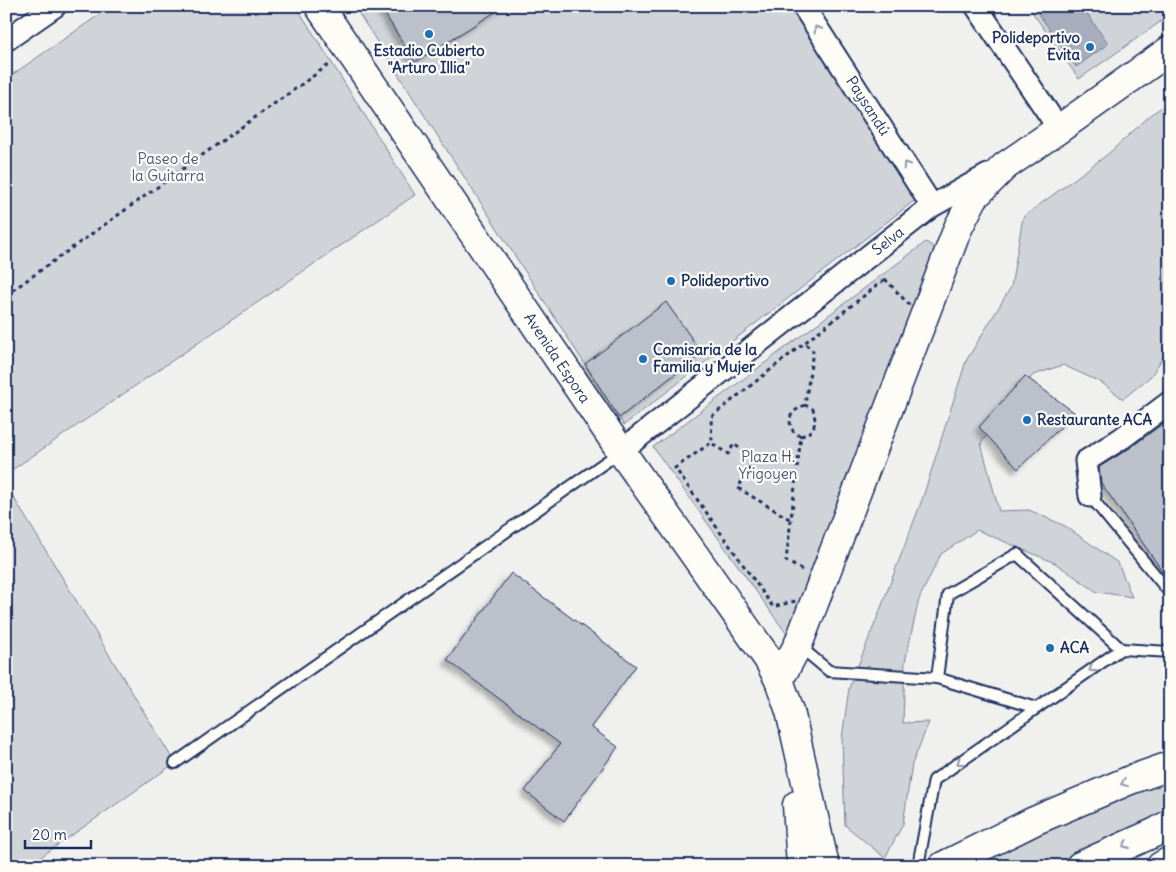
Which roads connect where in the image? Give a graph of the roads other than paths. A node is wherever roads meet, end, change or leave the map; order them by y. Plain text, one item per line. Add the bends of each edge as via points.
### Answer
1 (55, 6) edge
2 (319, 6) edge
3 (803, 6) edge
4 (976, 6) edge
5 (6, 40) edge
6 (1170, 50) edge
7 (1059, 129) junction
8 (1004, 166) junction
9 (932, 206) junction
10 (1170, 402) edge
11 (621, 451) junction
12 (1090, 496) joint
13 (1170, 593) edge
14 (798, 645) junction
15 (1121, 648) junction
16 (1170, 652) edge
17 (937, 678) junction
18 (779, 680) junction
19 (1036, 708) junction
20 (790, 711) junction
21 (175, 762) dead end
22 (1170, 766) edge
23 (1170, 824) edge
24 (1170, 861) edge
25 (801, 866) edge
26 (825, 866) edge
27 (918, 866) edge
28 (943, 866) edge
29 (1080, 866) edge
30 (1161, 866) edge

1 - 5 street
2 - 11 main road, Avenida Espora
9 -> 3 street, Paysandú
4 - 7 street
6 - 7 main road, Selva
7 - 8 main road, Selva
8 - 9 street, Selva
8 - 14 main road via 974,197 958,228
9 - 11 street, Selva
10 - 12 street via 1086,461
11 - 18 main road, Avenida Espora via 768,659
11 - 21 lane
12 - 13 lane
14 - 17 lane via 829,672
14 - 18 main road
15 - 16 lane
15 - 17 lane via 1017,554 948,594
15 -> 19 lane
17 - 19 lane
18 - 20 main road, Avenida Espora
19 -> 27 lane via 934,780
20 - 25 main road
20 - 26 main road
22 -> 28 main road via 1034,821
23 -> 29 main road
24 - 30 main road

